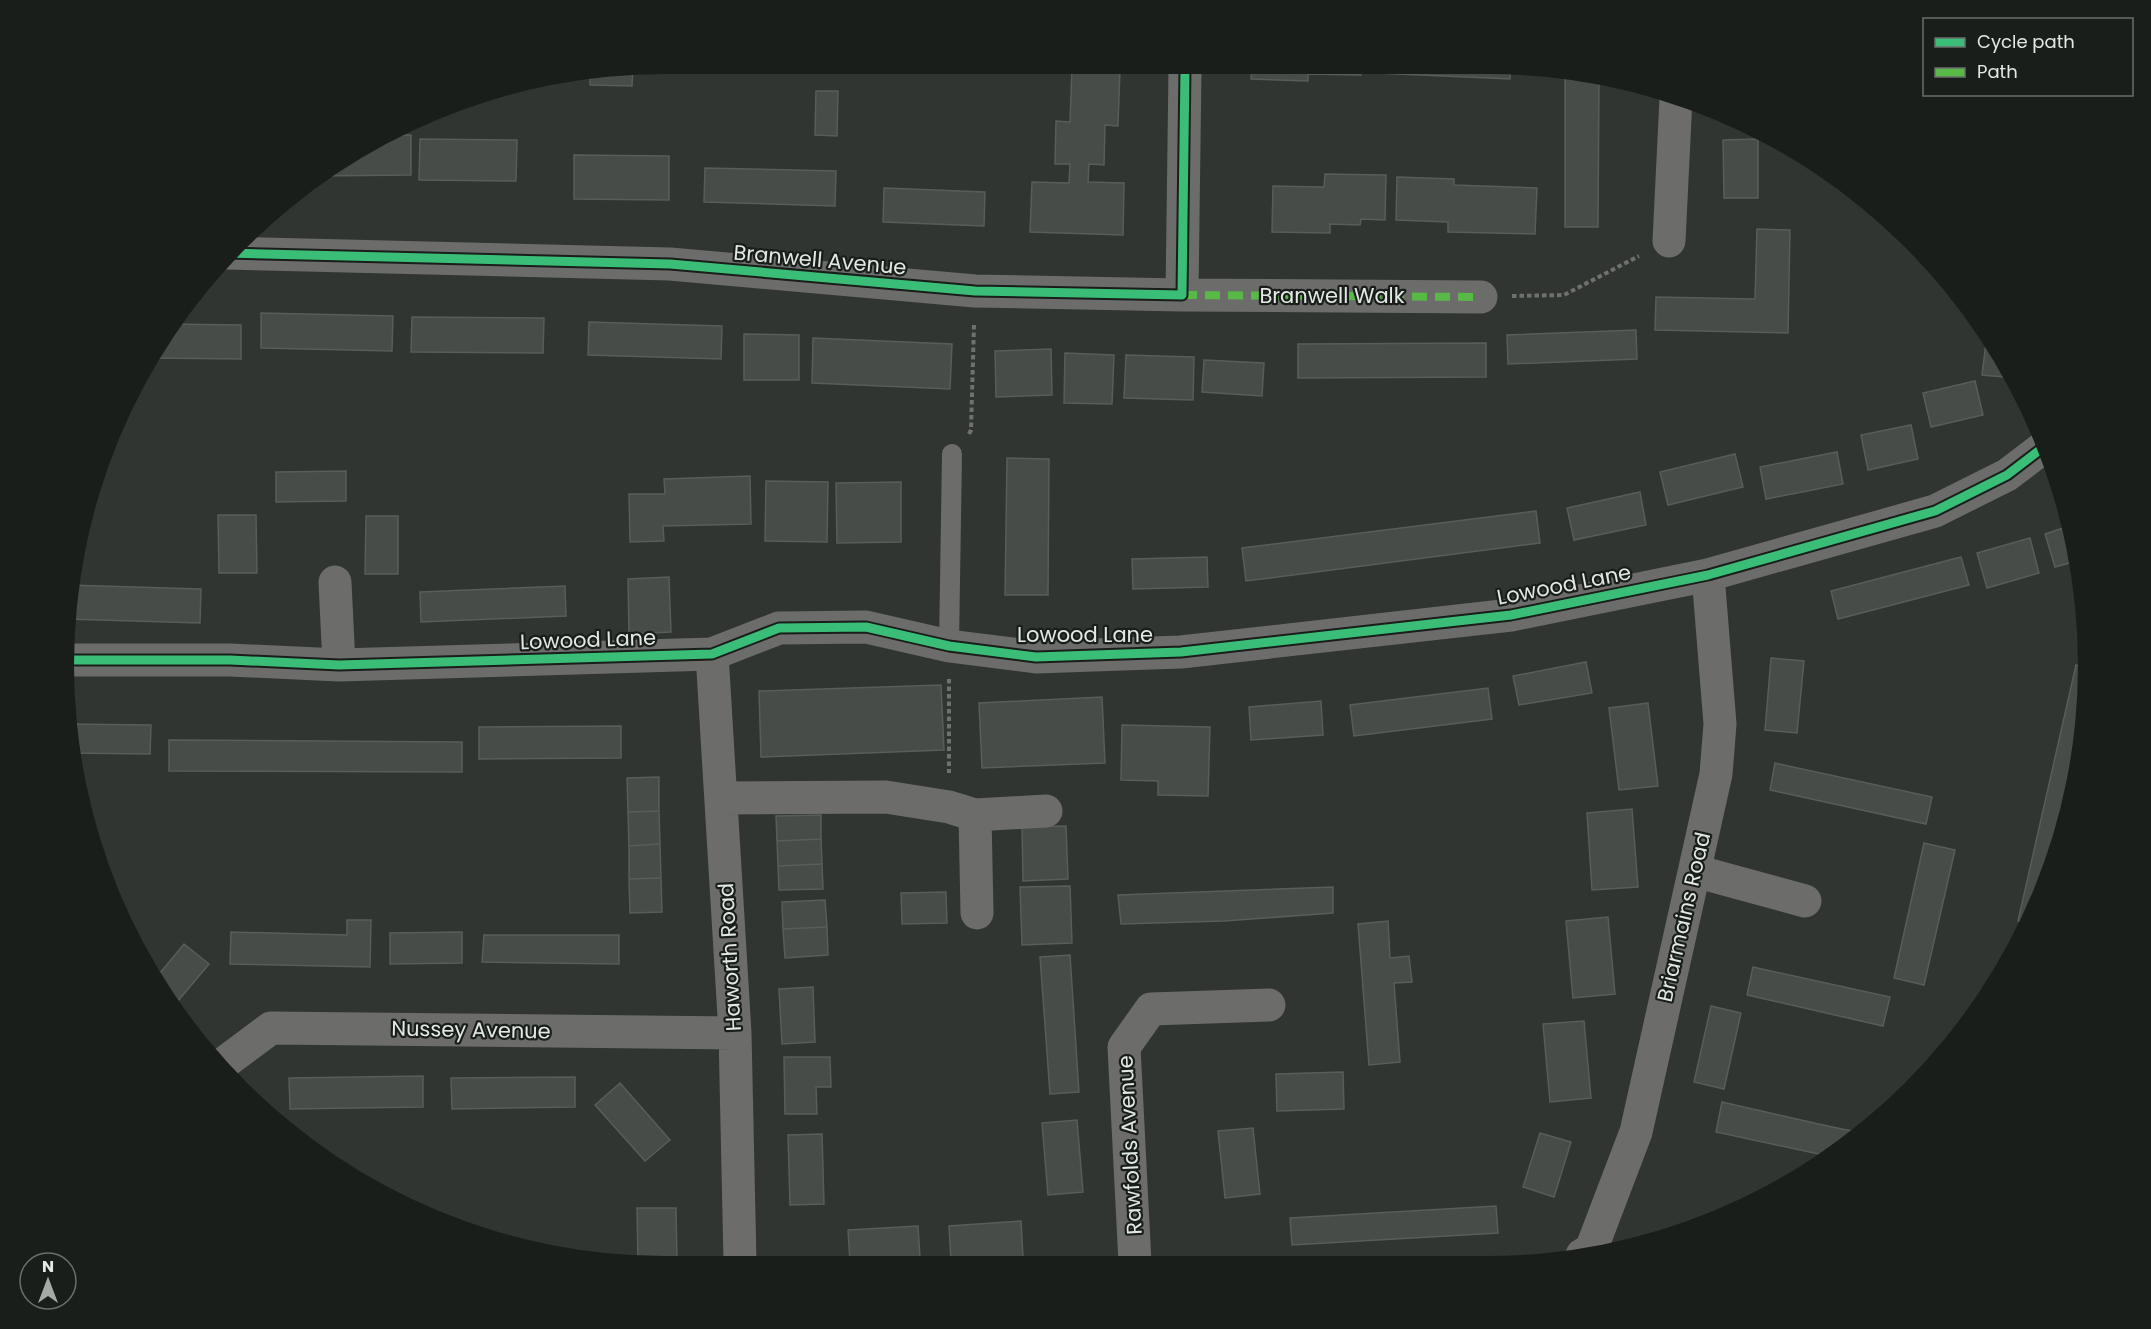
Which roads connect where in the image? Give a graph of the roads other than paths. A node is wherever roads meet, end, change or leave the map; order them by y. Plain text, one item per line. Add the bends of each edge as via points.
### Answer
1 (1185, 74) edge
2 (1676, 105) edge
3 (1669, 241) road end
4 (240, 254) edge
5 (1182, 295) junction
6 (1481, 297) road end
7 (2038, 451) edge
8 (951, 454) road end
9 (1708, 575) junction
10 (334, 582) dead end
11 (949, 646) junction
12 (712, 654) junction
13 (74, 660) edge
14 (339, 665) junction
15 (721, 798) junction
16 (962, 811) junction
17 (1046, 811) dead end
18 (1695, 871) junction
19 (1805, 901) dead end
20 (977, 913) dead end
21 (1269, 1005) dead end
22 (735, 1033) junction
23 (227, 1061) edge
24 (1592, 1246) edge
25 (740, 1256) edge
26 (1135, 1256) edge

1 - 5 street
2 - 3 street
4 - 5 street, Branwell Avenue via 670,264 975,291
5 - 6 street, Branwell Walk
7 - 9 street, Lowood Lane via 2007,475 1935,511
8 - 11 lane
9 - 11 street, Lowood Lane via 1511,615 1181,652 1036,657
9 - 18 street, Briarmains Road via 1720,724 1716,774
10 - 14 street
11 - 12 street, Lowood Lane via 866,627 779,628
12 - 14 street, Lowood Lane
12 - 15 street, Haworth Road
13 - 14 street, Lowood Lane
15 - 16 street via 886,797
15 - 22 street, Haworth Road
16 - 17 street
16 - 20 street
18 - 19 street
18 - 24 street, Briarmains Road via 1636,1132
21 - 26 street, Rawfolds Avenue via 1151,1009 1124,1047
22 - 23 street, Nussey Avenue via 271,1028
22 - 25 street, Haworth Road

